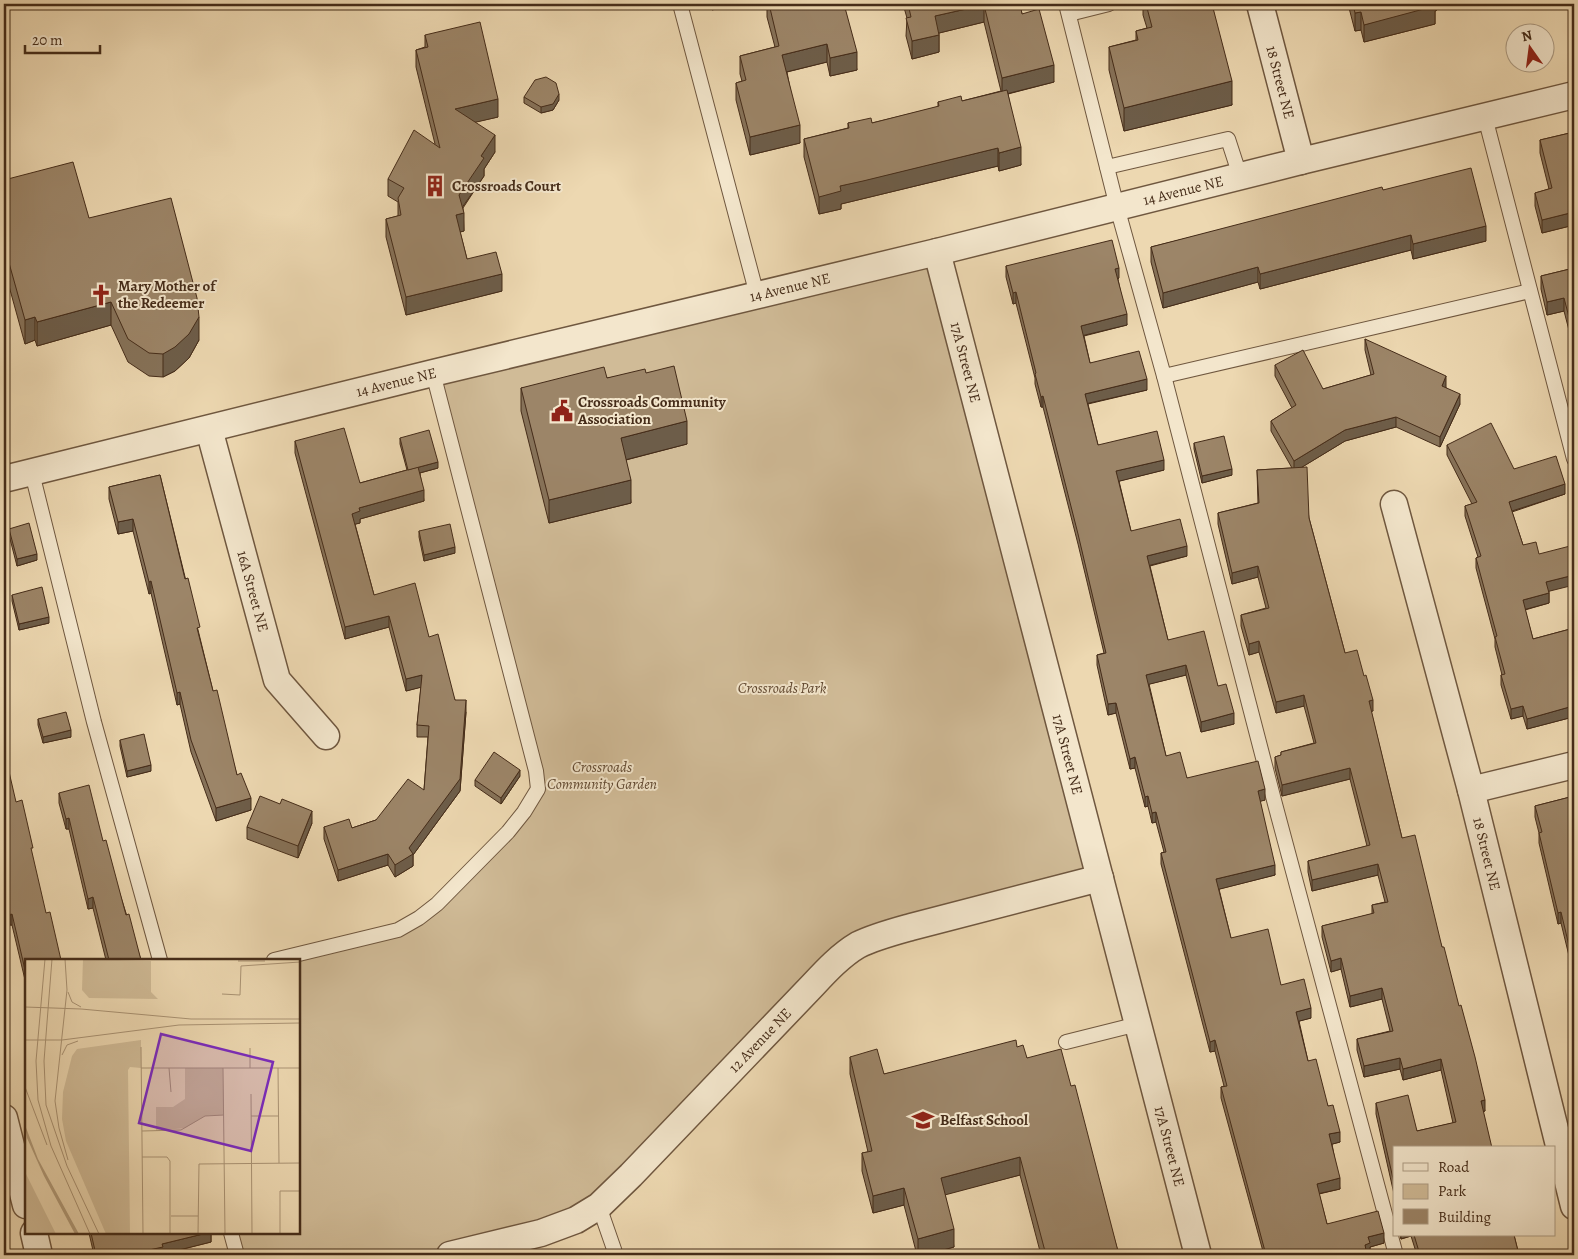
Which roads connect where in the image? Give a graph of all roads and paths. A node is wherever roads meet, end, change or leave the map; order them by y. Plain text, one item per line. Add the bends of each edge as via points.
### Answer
1 (680, 4) edge
2 (1109, 4) edge
3 (1260, 4) edge
4 (1067, 9) edge
5 (1574, 94) edge
6 (1485, 117) junction
7 (1301, 161) junction
8 (1107, 168) junction
9 (1240, 176) junction
10 (1117, 207) junction
11 (937, 252) junction
12 (1530, 291) junction
13 (756, 295) junction
14 (433, 373) junction
15 (1164, 376) junction
16 (209, 429) junction
17 (1574, 459) edge
18 (32, 473) junction
19 (4, 479) edge
20 (1394, 504) dead end
21 (326, 736) dead end
22 (1574, 765) edge
23 (1470, 790) junction
24 (1100, 878) junction
25 (160, 959) edge
26 (278, 959) edge
27 (1138, 1024) junction
28 (1066, 1042) dead end
29 (4, 1118) edge
30 (25, 1201) edge
31 (599, 1206) junction
32 (1574, 1206) edge
33 (34, 1234) edge
34 (231, 1234) edge
35 (39, 1255) edge
36 (237, 1255) edge
37 (450, 1255) edge
38 (616, 1255) edge
39 (1198, 1255) edge
40 (1396, 1255) edge

1 - 13 lane
2 - 4 lane
3 - 7 street, 18 Street NE
4 - 8 lane
5 - 6 street, 14 Avenue NE
6 - 7 street, 14 Avenue NE
6 - 12 lane
7 - 9 street, 14 Avenue NE
8 - 9 lane via 1228,139
8 - 10 lane
9 - 10 street, 14 Avenue NE
10 - 11 street, 14 Avenue NE
10 - 15 lane
11 - 13 street, 14 Avenue NE
11 - 24 street, 17A Street NE
12 - 15 lane
12 - 17 lane
13 - 14 street, 14 Avenue NE
14 - 16 street, 14 Avenue NE
14 - 26 lane via 538,789 508,832 444,898 419,918 398,930
15 - 40 lane
16 - 18 street, 14 Avenue NE
16 - 21 street, 16A Street NE via 277,680
18 - 19 street, 14 Avenue NE
18 - 25 lane via 94,722
20 - 23 street, 18 Street NE
22 - 23 street
23 - 32 street, 18 Street NE
24 - 27 street, 17A Street NE
24 - 31 street, 12 Avenue NE via 911,927 857,946 813,985
27 - 28 lane
27 - 39 street, 17A Street NE
29 - 30 street
31 - 37 street, 12 Avenue NE via 576,1220 541,1233
31 - 38 lane
33 - 35 street
34 - 36 lane

